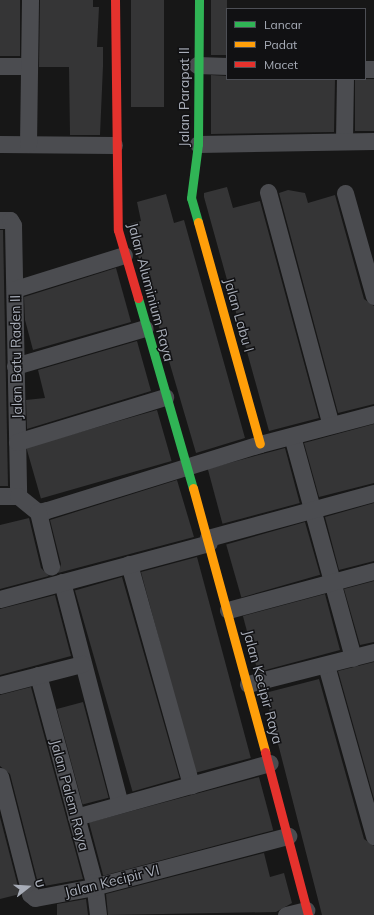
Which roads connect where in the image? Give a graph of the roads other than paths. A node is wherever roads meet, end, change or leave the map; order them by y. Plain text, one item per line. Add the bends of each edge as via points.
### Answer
1 (30, 0) edge
2 (115, 0) edge
3 (199, 0) edge
4 (197, 65) junction
5 (0, 66) edge
6 (29, 66) junction
7 (226, 66) edge
8 (345, 80) edge
9 (350, 141) junction
10 (374, 141) edge
11 (0, 144) edge
12 (28, 144) junction
13 (198, 144) junction
14 (114, 145) junction
15 (374, 147) edge
16 (268, 192) dead end
17 (346, 193) dead end
18 (192, 194) joint
19 (5, 220) edge
20 (368, 253) edge
21 (124, 255) junction
22 (15, 289) junction
23 (374, 296) edge
24 (145, 328) junction
25 (15, 366) junction
26 (165, 397) junction
27 (374, 414) edge
28 (331, 425) junction
29 (292, 436) junction
30 (18, 442) junction
31 (260, 444) junction
32 (187, 467) junction
33 (374, 493) edge
34 (0, 496) edge
35 (18, 496) junction
36 (313, 510) junction
37 (38, 512) junction
38 (208, 541) junction
39 (129, 564) junction
40 (51, 566) dead end
41 (374, 571) edge
42 (62, 582) junction
43 (333, 582) junction
44 (0, 599) edge
45 (228, 610) junction
46 (374, 652) edge
47 (353, 658) junction
48 (82, 664) junction
49 (326, 665) junction
50 (38, 675) junction
51 (0, 684) edge
52 (248, 684) junction
53 (270, 762) junction
54 (0, 776) edge
55 (190, 785) junction
56 (120, 804) junction
57 (76, 817) junction
58 (288, 836) junction
59 (374, 836) edge
60 (93, 887) junction
61 (307, 913) edge
62 (98, 915) edge
63 (286, 915) edge

1 - 6 street
2 - 14 street, Jalan Aluminium Raya
3 - 4 street, Jalan Parapat II
4 - 7 street
4 - 13 street, Jalan Parapat II
5 - 6 street
6 - 12 street
8 - 9 street
9 - 10 street
9 - 13 street
9 - 15 street
11 - 12 street
12 - 14 street
13 - 18 street, Jalan Parapat II
14 - 21 street, Jalan Aluminium Raya via 116,207
16 - 28 street
17 - 20 street
18 - 31 street, Jalan Labu I
19 - 22 street, Jalan Batu Raden II via 13,226
20 - 23 street
21 - 22 street
21 - 24 street, Jalan Aluminium Raya
22 - 25 street, Jalan Batu Raden II
24 - 25 street
24 - 26 street, Jalan Aluminium Raya
25 - 30 street, Jalan Batu Raden II
26 - 30 street
26 - 32 street, Jalan Aluminium Raya
27 - 28 street
28 - 29 street
29 - 31 street
29 - 36 street
30 - 35 street, Jalan Batu Raden II
31 - 32 street
32 - 37 street
32 - 38 street, Jalan Kecipir Raya
33 - 36 street
34 - 35 street
35 - 37 street
36 - 38 street
36 - 43 street
37 - 40 street
38 - 39 street
38 - 45 street, Jalan Kecipir Raya
39 - 42 street
39 - 55 street
41 - 43 street
42 - 44 street
42 - 48 street
43 - 45 street
43 - 47 street
45 - 52 street, Jalan Kecipir Raya
46 - 47 street
47 - 49 street
48 - 50 street
48 - 56 street
49 - 52 street
49 - 59 street
50 - 51 street
50 - 57 street, Jalan Palem Raya
52 - 53 street, Jalan Kecipir Raya
53 - 55 street
53 - 58 street, Jalan Kecipir Raya
54 - 60 street, Jalan Kecipir VI via 30,894 42,897
55 - 56 street
56 - 57 street
57 - 60 street, Jalan Palem Raya
58 - 60 street, Jalan Kecipir VI
58 - 61 street, Jalan Kecipir Raya
60 - 62 street, Jalan Palem Raya
61 - 63 street

